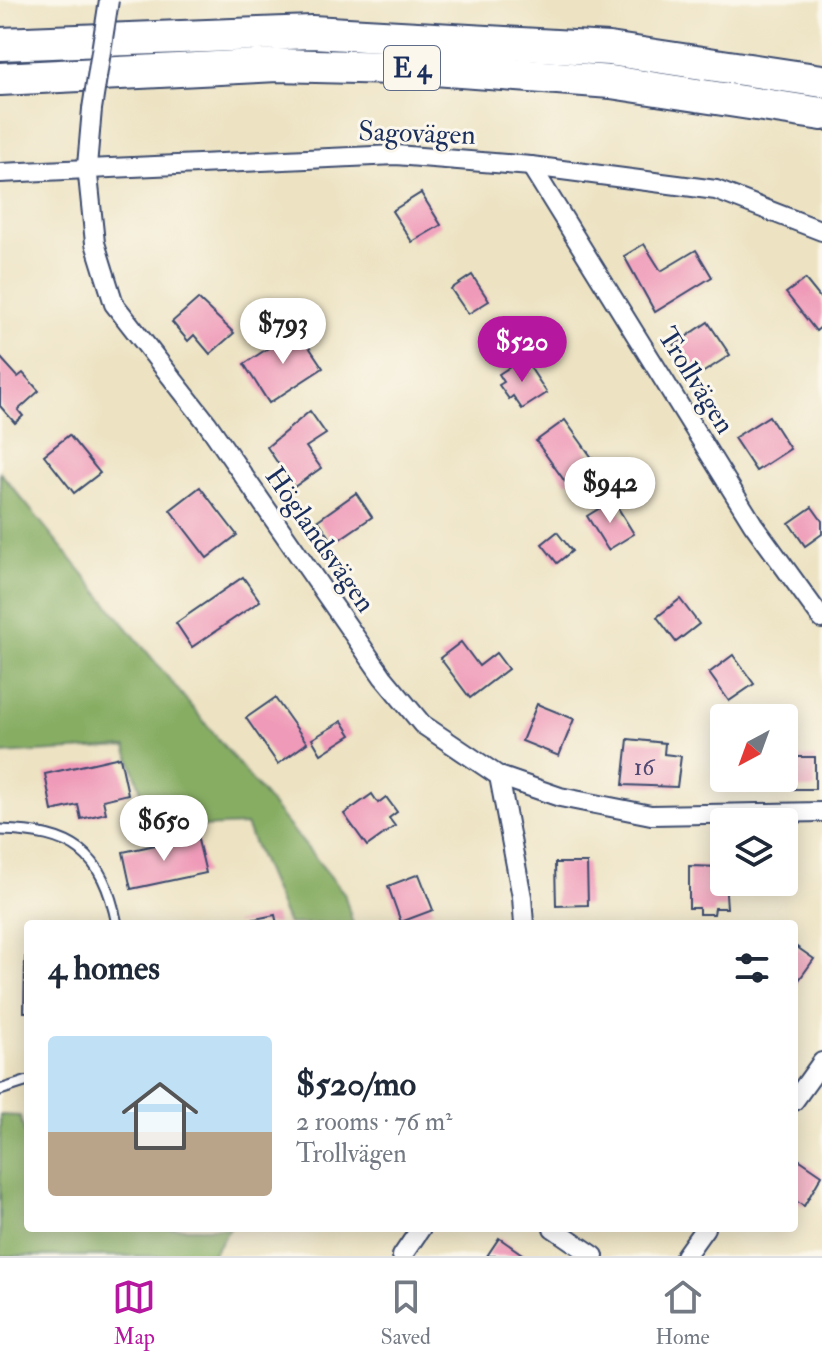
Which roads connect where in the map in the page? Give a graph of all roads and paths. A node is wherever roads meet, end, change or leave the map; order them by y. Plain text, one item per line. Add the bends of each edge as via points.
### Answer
1 (109, 0) edge
2 (0, 44) edge
3 (0, 79) edge
4 (822, 81) edge
5 (822, 114) edge
6 (87, 166) junction
7 (531, 166) junction
8 (0, 173) edge
9 (822, 231) edge
10 (822, 619) edge
11 (499, 776) junction
12 (822, 812) edge
13 (0, 830) edge
14 (116, 920) edge
15 (524, 920) edge
16 (822, 1062) edge
17 (24, 1082) edge
18 (0, 1090) edge
19 (798, 1095) edge
20 (418, 1232) edge
21 (559, 1232) edge
22 (702, 1232) edge
23 (402, 1256) edge
24 (594, 1256) edge
25 (685, 1256) edge

1 - 6 street, Höglandsvägen, bridge
2 - 4 highway, E 4 via 312,32 609,49
3 - 5 highway, E 4 via 277,65 434,69 611,82
6 - 7 street, Sagovägen via 396,155
6 - 8 street, Sagovägen
6 - 11 street, Höglandsvägen via 95,243 114,304 207,423 383,677 422,724
7 - 9 street, Sagovägen via 716,190
7 - 10 street, Trollvägen via 753,524
11 - 12 street, Höglandsvägen via 560,797 651,815
11 - 15 street
13 - 14 lane via 26,830 85,852 99,871
16 - 19 street
17 - 18 lane
20 - 23 street
21 - 24 street
22 - 25 street

